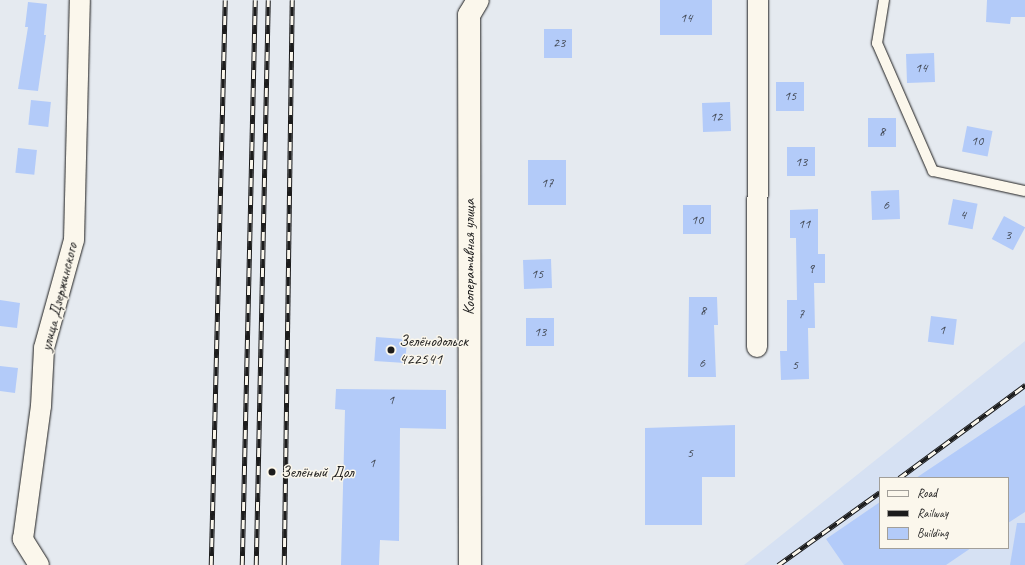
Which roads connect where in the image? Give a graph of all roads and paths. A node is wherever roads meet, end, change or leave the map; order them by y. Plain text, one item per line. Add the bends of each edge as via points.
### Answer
1 (80, 0) edge
2 (478, 0) edge
3 (758, 0) edge
4 (884, 0) edge
5 (1025, 191) edge
6 (757, 347) dead end
7 (39, 565) edge
8 (470, 565) edge

1 - 7 street, улица Дзержинского via 74,240 44,348 41,406 23,539
2 - 8 street, Кооперативная улица via 469,15
3 - 6 street
4 - 5 lane via 877,43 933,171

